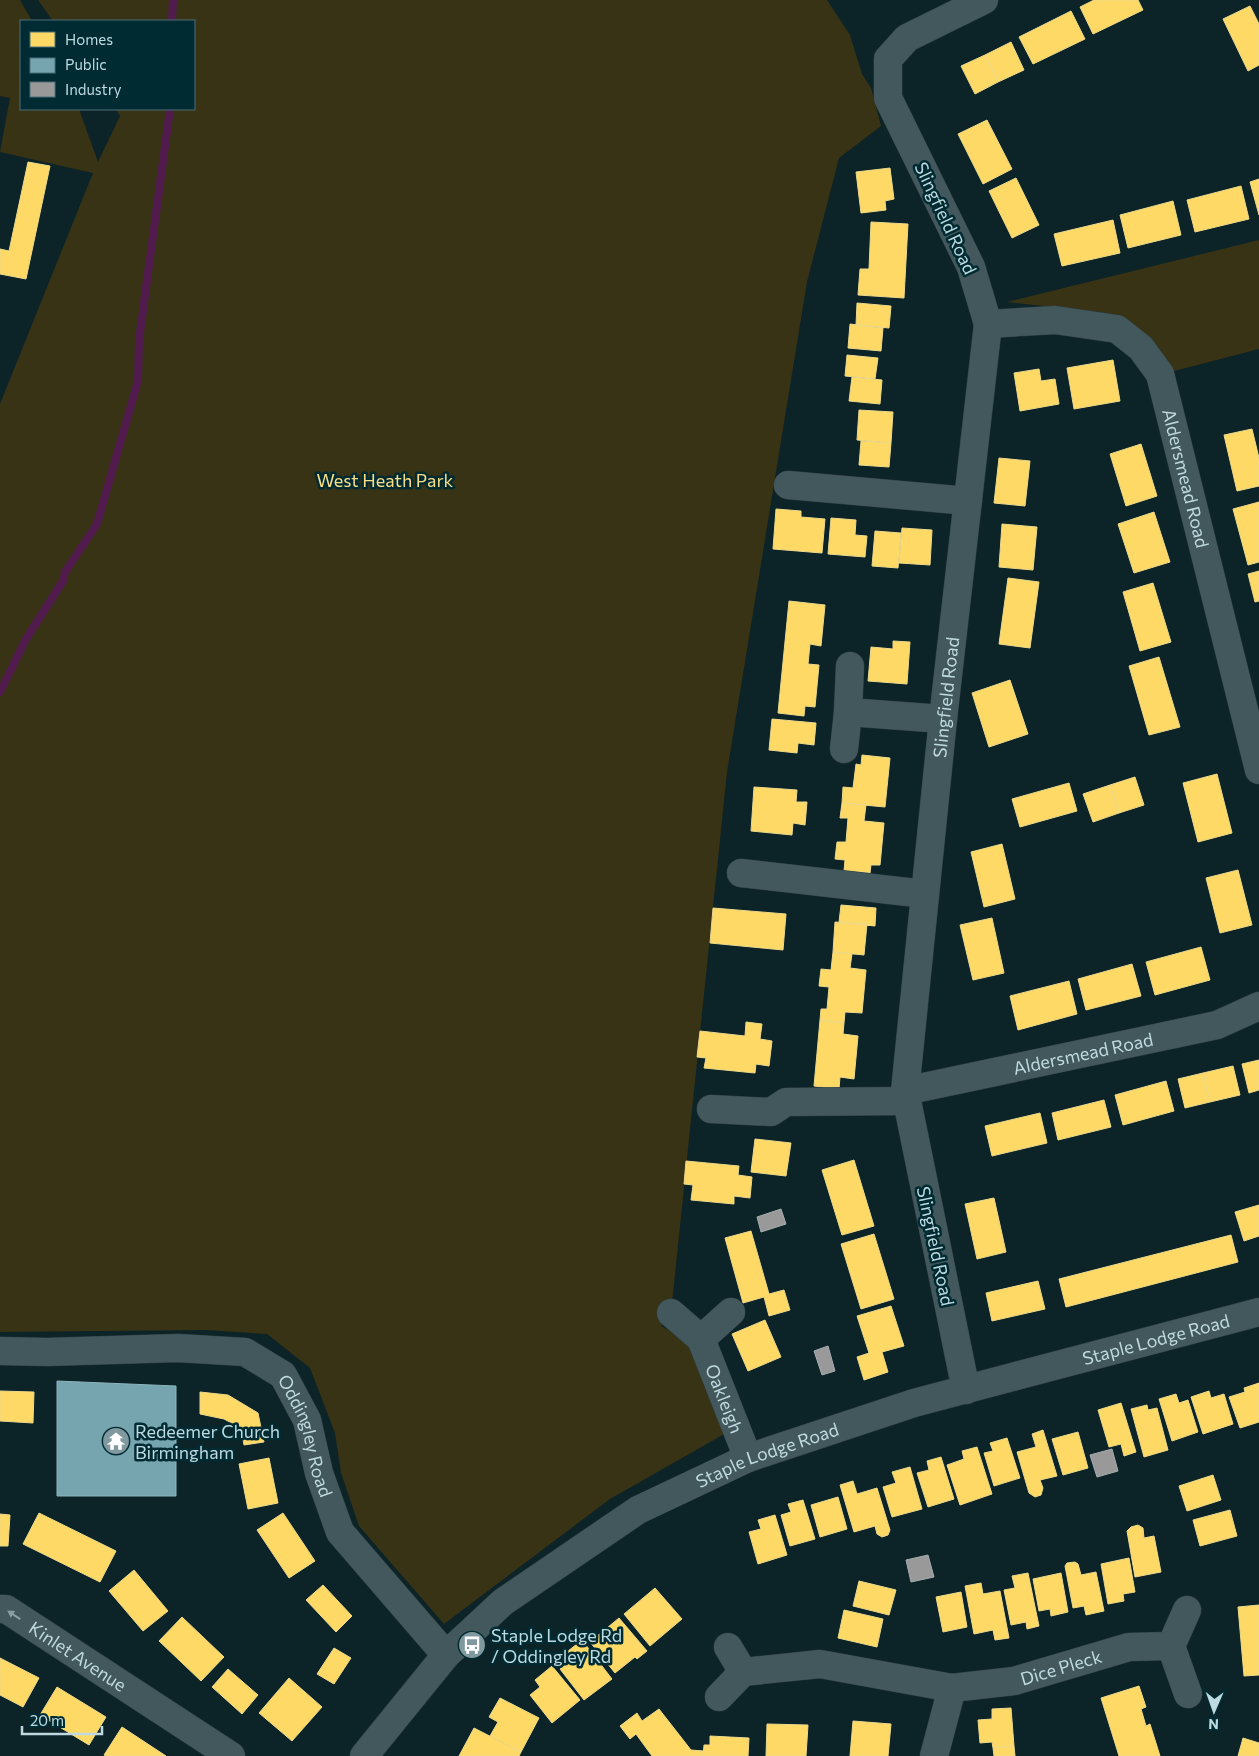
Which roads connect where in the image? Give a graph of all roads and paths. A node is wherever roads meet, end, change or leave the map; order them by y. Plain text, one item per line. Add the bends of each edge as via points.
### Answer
1 (984, 0) edge
2 (988, 324) junction
3 (788, 485) dead end
4 (968, 502) junction
5 (850, 666) dead end
6 (848, 712) junction
7 (943, 719) junction
8 (844, 748) dead end
9 (1259, 770) edge
10 (741, 873) dead end
11 (925, 894) junction
12 (1259, 1006) edge
13 (906, 1096) junction
14 (711, 1109) dead end
15 (731, 1312) dead end
16 (1259, 1312) edge
17 (671, 1313) dead end
18 (702, 1339) junction
19 (0, 1351) edge
20 (966, 1390) junction
21 (748, 1458) junction
22 (0, 1609) edge
23 (1187, 1610) dead end
24 (1171, 1646) junction
25 (728, 1647) dead end
26 (446, 1656) junction
27 (742, 1672) junction
28 (952, 1688) junction
29 (1188, 1694) dead end
30 (719, 1697) dead end
31 (231, 1756) edge
32 (364, 1756) edge
33 (934, 1756) edge

1 - 2 street, Slingfield Road via 907,38 888,59 888,98 971,267
2 - 4 street, Slingfield Road
2 - 9 street, Aldersmead Road via 1055,320 1117,329 1141,348 1160,374
3 - 4 street
4 - 7 street, Slingfield Road
5 - 6 street
6 - 7 street
6 - 8 street
7 - 11 street, Slingfield Road
10 - 11 street
11 - 13 street, Slingfield Road
12 - 13 street, Aldersmead Road via 1217,1026
13 - 14 street via 786,1102 770,1112
13 - 20 street, Slingfield Road
15 - 18 street
16 - 20 street, Staple Lodge Road
17 - 18 street, Oakleigh
18 - 21 street, Oakleigh
19 - 26 street, Oddingley Road via 178,1348 245,1352 283,1375 307,1420 319,1473 340,1532
20 - 21 street, Staple Lodge Road via 914,1403
21 - 26 street, Staple Lodge Road via 638,1510 503,1602
31 -> 22 street, Kinlet Avenue via 60,1643
23 - 24 street
24 - 28 street, Dice Pleck via 1129,1647 1014,1681
24 - 29 street
25 - 27 street
26 - 32 street, Staple Lodge Road
27 - 28 street, Dice Pleck via 820,1664
27 - 30 street
28 - 33 street

